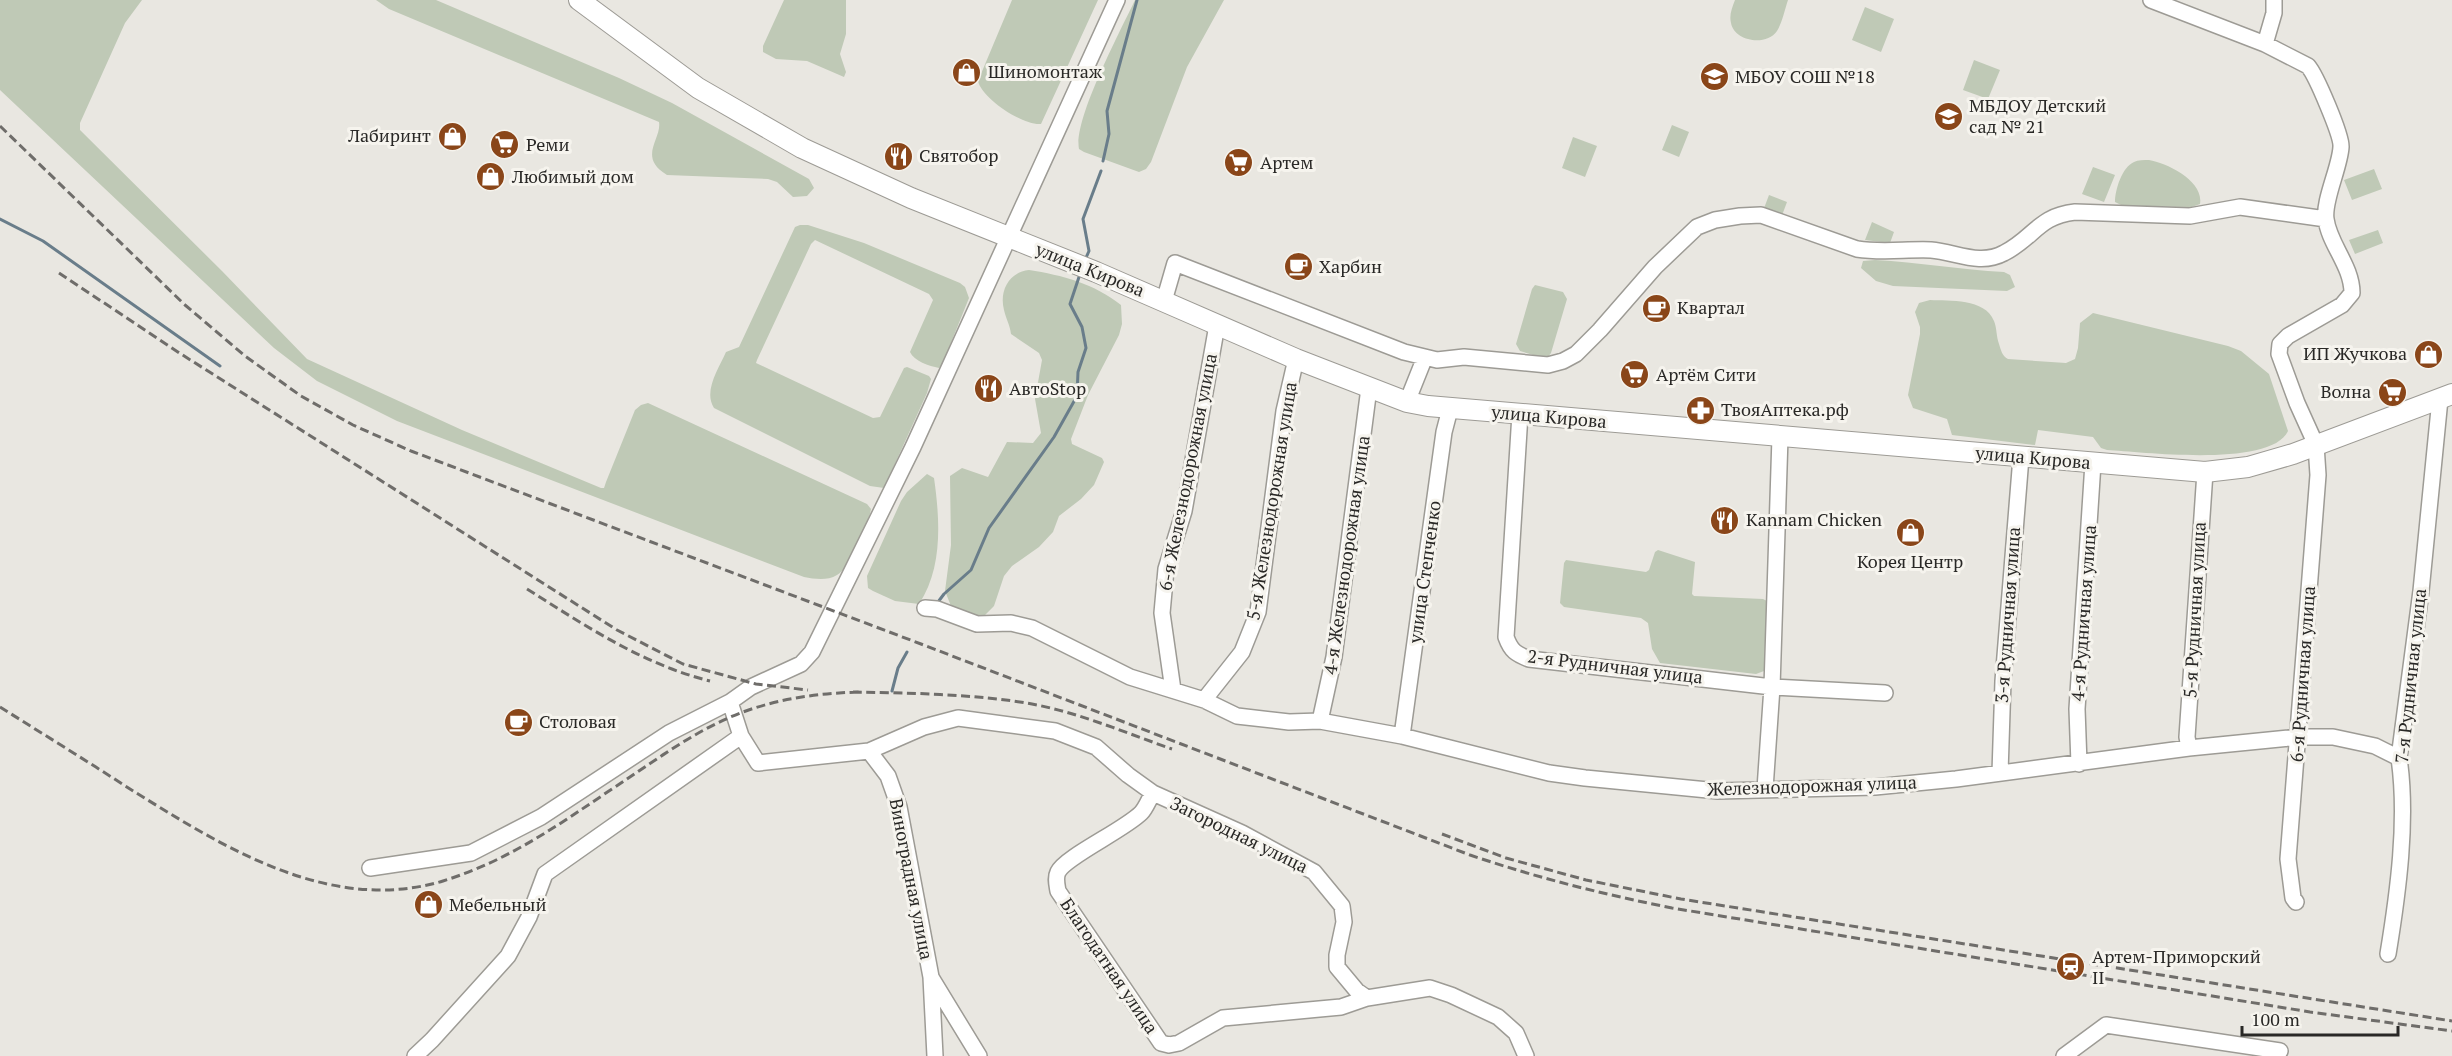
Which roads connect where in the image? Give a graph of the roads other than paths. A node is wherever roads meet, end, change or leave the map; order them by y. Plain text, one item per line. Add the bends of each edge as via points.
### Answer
1 (579, 0) edge
2 (1117, 0) edge
3 (2151, 0) edge
4 (2274, 0) edge
5 (2265, 44) junction
6 (2326, 219) junction
7 (1010, 237) junction
8 (1164, 301) junction
9 (1217, 325) junction
10 (1425, 357) junction
11 (1296, 359) junction
12 (1369, 388) junction
13 (2446, 396) edge
14 (1407, 402) junction
15 (1450, 409) junction
16 (1520, 414) junction
17 (1780, 437) junction
18 (2316, 445) junction
19 (2021, 457) junction
20 (2093, 463) junction
21 (2205, 472) junction
22 (925, 608) dead end
23 (1772, 687) junction
24 (1173, 690) junction
25 (1885, 693) dead end
26 (1204, 700) junction
27 (730, 702) junction
28 (1320, 721) junction
29 (741, 736) junction
30 (1402, 736) junction
31 (2299, 737) junction
32 (2189, 748) junction
33 (869, 751) junction
34 (2399, 758) junction
35 (2079, 764) junction
36 (2000, 773) junction
37 (1765, 789) junction
38 (1153, 793) junction
39 (370, 868) dead end
40 (2296, 902) dead end
41 (2388, 954) dead end
42 (930, 977) junction
43 (1367, 998) junction
44 (2280, 1051) dead end
45 (414, 1056) edge
46 (934, 1056) edge
47 (979, 1056) edge
48 (1526, 1056) edge
49 (2064, 1056) edge

1 - 7 main road, улица Кирова via 698,88 802,148 911,198
2 - 7 street
3 - 5 street
4 - 5 street
5 - 6 street via 2314,72 2342,145
6 - 10 street via 2240,207 2190,216 2075,212 2045,221 2003,254 1979,259 1933,250 1857,249 1761,216 1740,216 1697,227 1655,267 1600,330 1563,361 1548,365
6 - 18 street via 2352,280 2352,293 2342,305 2288,336 2280,344 2278,354
7 - 8 main road, улица Кирова
7 - 27 street via 887,503 812,652 801,664 751,687
8 - 9 main road, улица Кирова
8 - 10 street via 1175,263
9 - 11 main road, улица Кирова
9 - 24 street, 6-я Железнодорожная улица via 1184,511 1166,568 1162,613
10 - 14 street
11 - 12 main road, улица Кирова
11 - 26 street, 5-я Железнодорожная улица via 1284,411 1258,612 1242,652
12 - 14 main road, улица Кирова
12 - 28 street, 4-я Железнодорожная улица via 1334,657
13 - 18 main road, улица Кирова
13 - 34 street, 7-я Рудничная улица
14 - 15 main road, улица Кирова
15 - 16 main road, улица Кирова
15 - 30 street, улица Степченко
16 - 17 main road, улица Кирова
16 - 23 street, 2-я Рудничная улица via 1506,637 1510,649 1529,658
17 - 19 main road, улица Кирова
17 - 23 street
18 - 21 main road, улица Кирова via 2248,468
18 - 31 street, 6-я Рудничная улица via 2318,475
19 - 20 main road, улица Кирова
19 - 36 street, 3-я Рудничная улица via 2002,681
20 - 21 main road, улица Кирова
20 - 35 street, 4-я Рудничная улица via 2078,709
21 - 32 street, 5-я Рудничная улица
22 - 24 street, Железнодорожная улица via 976,624 1032,628 1130,677
23 - 25 street, 2-я Рудничная улица
23 - 37 street
24 - 26 street, Железнодорожная улица
26 - 28 street, Железнодорожная улица via 1237,716
27 - 29 street
27 - 39 street via 669,734 541,818 471,853
28 - 30 street, Железнодорожная улица
29 - 33 street via 758,763
29 - 45 street via 545,874 529,917 508,956
30 - 37 street, Железнодорожная улица via 1558,774 1718,791
31 - 32 street, Железнодорожная улица
31 - 34 street, Железнодорожная улица via 2333,737 2375,746
31 - 40 street, 6-я Рудничная улица via 2288,859
32 - 35 street, Железнодорожная улица
33 - 38 street, Загородная улица via 924,727 958,718 1012,724 1055,731 1096,747
33 - 42 street, Виноградная улица via 888,776 899,807
34 - 41 street, 7-я Рудничная улица via 2399,889
35 - 36 street, Железнодорожная улица
36 - 37 street, Железнодорожная улица via 1875,787
38 - 43 street, Загородная улица via 1242,833 1314,872 1342,906 1344,922 1337,967
38 - 43 street, Благодатная улица via 1142,812 1066,863 1056,880 1058,891 1161,1043 1179,1043 1223,1018 1341,1007
42 - 46 street, Виноградная улица
42 - 47 street, Виноградная улица
43 - 48 street via 1430,988 1451,995 1498,1017 1516,1033
44 - 49 street via 2106,1025

